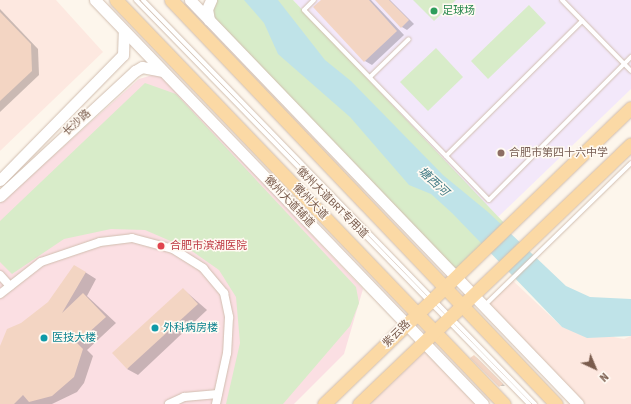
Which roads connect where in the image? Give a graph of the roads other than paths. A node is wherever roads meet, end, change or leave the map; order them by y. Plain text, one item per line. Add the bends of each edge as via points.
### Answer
1 (95, 0) edge
2 (116, 0) edge
3 (136, 0) edge
4 (143, 0) edge
5 (171, 0) edge
6 (190, 0) edge
7 (211, 0) edge
8 (314, 0) edge
9 (562, 0) edge
10 (209, 20) junction
11 (582, 21) junction
12 (124, 31) junction
13 (409, 39) dead end
14 (631, 57) edge
15 (624, 64) junction
16 (162, 70) junction
17 (631, 72) edge
18 (370, 77) junction
19 (631, 108) edge
20 (631, 144) edge
21 (446, 156) junction
22 (631, 163) edge
23 (0, 180) edge
24 (0, 196) edge
25 (0, 276) edge
26 (455, 276) junction
27 (10, 286) junction
28 (443, 286) junction
29 (0, 294) edge
30 (473, 295) junction
31 (431, 299) junction
32 (462, 306) junction
33 (484, 307) junction
34 (418, 314) junction
35 (449, 318) junction
36 (407, 324) junction
37 (435, 332) junction
38 (424, 342) junction
39 (218, 394) junction
40 (169, 404) edge
41 (216, 404) edge
42 (324, 404) edge
43 (359, 404) edge
44 (483, 404) edge
45 (504, 404) edge
46 (529, 404) edge
47 (535, 404) edge
48 (556, 404) edge
49 (578, 404) edge

1 - 12 street, 徽州大道辅道
2 - 34 main road, 徽州大道
3 - 31 lane, 徽州大道BRT专用道
4 - 31 lane, 徽州大道BRT专用道
5 - 28 main road
6 - 10 street
7 - 10 street via 207,9
8 - 18 lane via 304,10
9 - 11 lane
10 - 26 street
11 - 15 lane
11 - 21 lane
12 - 16 street, 徽州大道辅道
12 - 23 street, 长沙路 via 123,55
13 - 18 lane
14 - 15 lane
15 - 17 lane
15 - 21 lane via 488,200
16 - 24 street, 长沙路 via 142,67 135,71
16 - 36 street, 徽州大道辅道
18 - 21 lane
19 - 26 main road, 紫云路
20 - 30 main road
22 - 33 lane via 510,278
25 - 27 street
26 - 28 main road, 紫云路
26 - 30 street
27 - 29 street
27 - 39 street via 41,262 100,242 132,238 173,249 203,268 224,292 229,317 227,353
28 - 31 main road, 紫云路
28 - 32 main road
30 - 32 main road
30 - 33 street
31 - 34 main road, 紫云路
31 - 35 lane, 徽州大道BRT专用道
32 - 35 main road
32 - 48 main road
33 - 49 street
34 - 36 main road, 紫云路
34 - 37 main road, 徽州大道
35 - 37 main road
35 - 46 lane, 徽州大道BRT专用道
35 - 47 lane, 徽州大道BRT专用道
36 - 38 street, 徽州大道辅道
36 - 42 main road, 紫云路
37 - 38 main road
37 - 45 main road, 徽州大道
38 - 43 main road
38 - 44 street, 徽州大道辅道
39 - 40 street via 184,397
39 - 41 street

